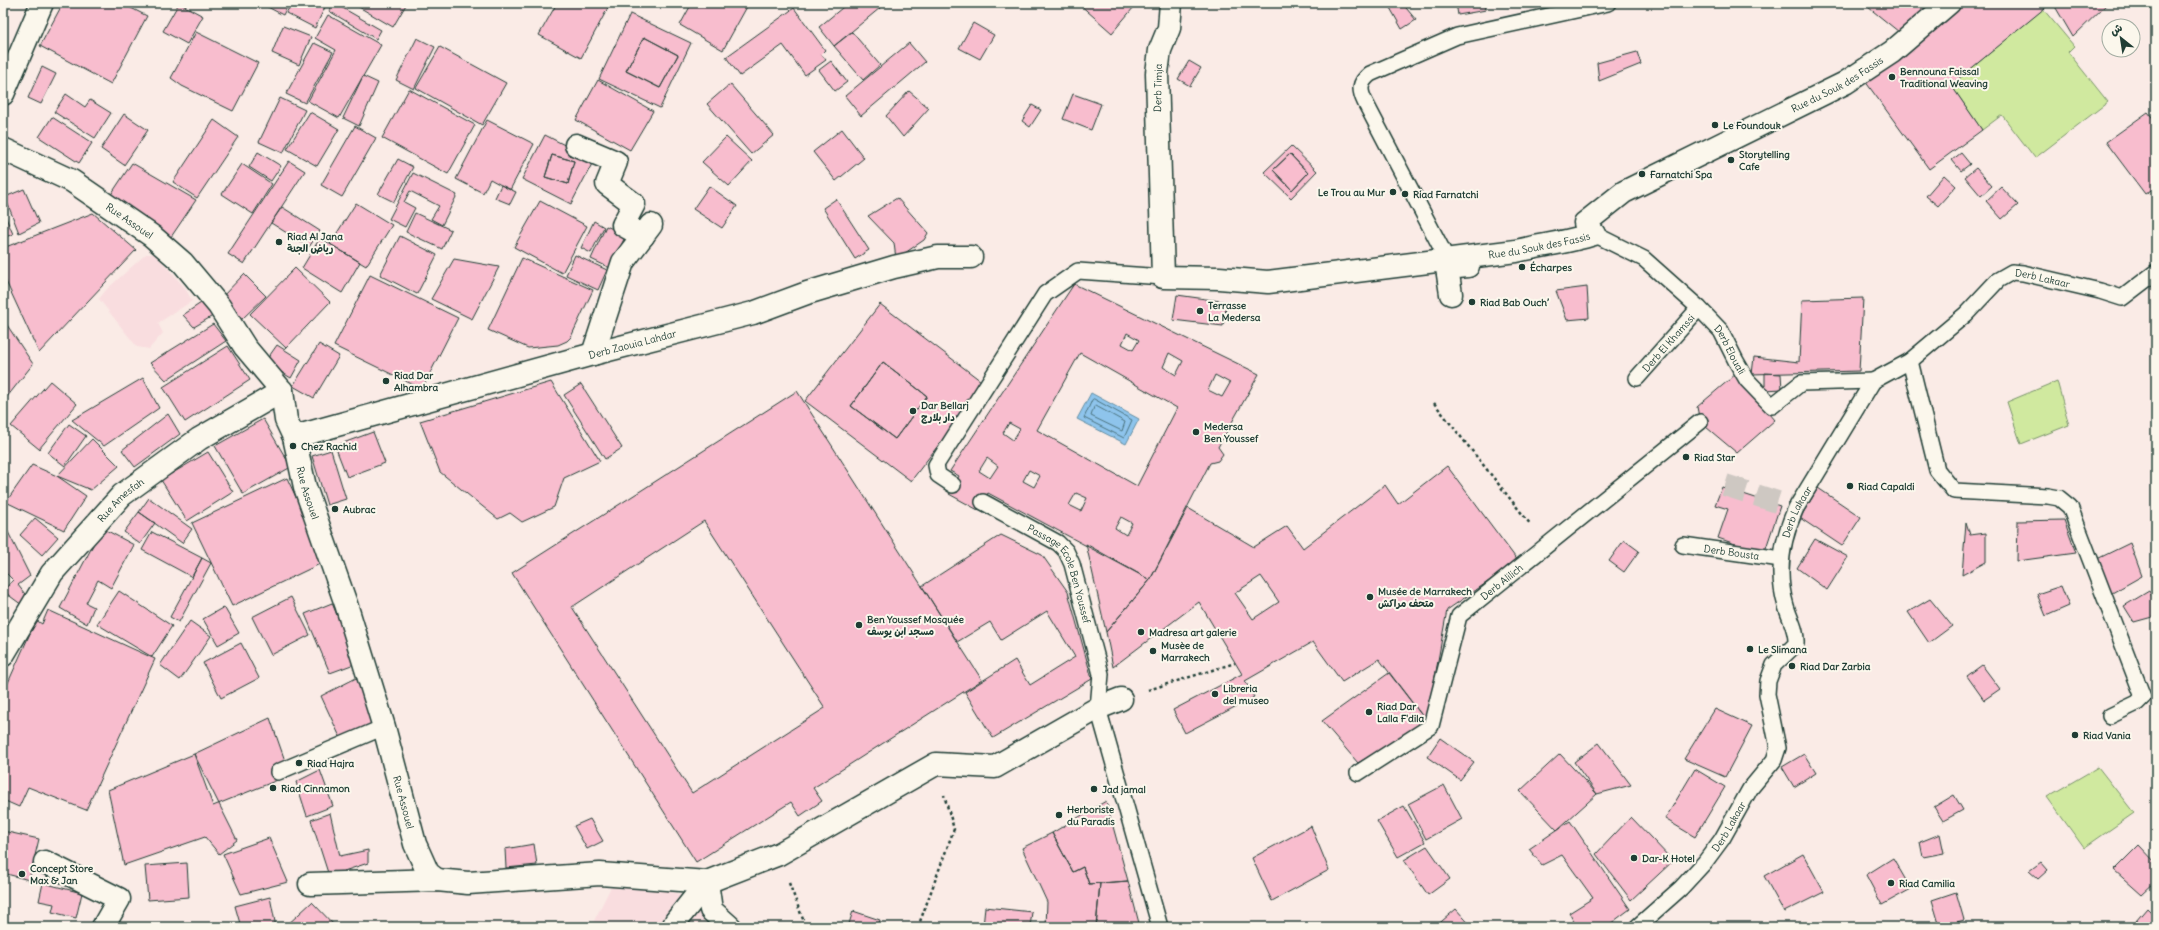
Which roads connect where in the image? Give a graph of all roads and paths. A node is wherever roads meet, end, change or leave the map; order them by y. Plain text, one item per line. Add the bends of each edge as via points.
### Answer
1 (42, 3) edge
2 (1171, 3) edge
3 (1608, 3) edge
4 (1949, 3) edge
5 (3, 94) edge
6 (576, 145) dead end
7 (3, 148) edge
8 (1594, 234) junction
9 (971, 257) dead end
10 (1456, 258) junction
11 (2156, 272) edge
12 (1163, 277) junction
13 (1451, 294) dead end
14 (1699, 308) junction
15 (593, 354) junction
16 (1910, 361) junction
17 (1637, 378) dead end
18 (1873, 381) junction
19 (282, 391) junction
20 (1434, 403) dead end
21 (1700, 422) dead end
22 (294, 437) junction
23 (953, 486) dead end
24 (983, 502) dead end
25 (1682, 545) dead end
26 (1548, 546) junction
27 (1781, 560) junction
28 (3, 655) edge
29 (1235, 663) dead end
30 (1121, 699) joint
31 (1098, 708) junction
32 (2110, 716) dead end
33 (384, 727) junction
34 (936, 764) junction
35 (278, 772) dead end
36 (1358, 773) dead end
37 (779, 854) junction
38 (45, 862) dead end
39 (437, 880) junction
40 (707, 882) junction
41 (310, 884) dead end
42 (103, 927) edge
43 (673, 927) edge
44 (730, 927) edge
45 (806, 927) edge
46 (918, 927) edge
47 (1160, 927) edge
48 (1637, 927) edge

1 - 5 street
2 - 12 street, Derb Timja via 1170,28 1160,50 1157,73
3 - 10 lane via 1457,36 1370,74 1361,84 1360,92 1365,102
4 - 8 street, Rue du Souk des Fassis via 1892,52 1845,83 1624,192 1585,223
6 - 15 street via 616,162 607,184 634,204 623,225 647,230 623,262
7 - 19 street, Rue Assouel via 72,181 152,236 183,263 219,306 245,347
8 - 10 street, Rue du Souk des Fassis via 1571,241
8 - 14 lane, Derb Elouali via 1644,259
9 - 15 street, Derb Zaouia Lahdar via 938,257 894,267 753,313
10 - 12 street, Rue du Souk des Fassis via 1268,282
10 - 13 street via 1468,266 1447,268
11 - 16 lane, Derb Lakaar via 2122,298 2038,275 2012,272 1998,280 1966,314
12 - 23 lane via 1078,271 1045,294 936,465 938,476
14 - 17 lane, Derb El Khamssi
14 - 18 lane, Derb Elouali via 1721,331 1746,382 1772,406 1801,383
15 - 22 street, Derb Zaouia Lahdar
16 - 18 lane, Derb Lakaar
16 - 32 lane via 1937,470 1946,484 1954,491 2059,498 2070,507 2143,697 2137,703
18 - 27 lane, Derb Lakaar via 1796,508
19 - 22 street, Rue Assouel via 286,420
19 - 28 street, Rue Amesfah via 199,439 122,495 52,573
20 - 26 path
21 - 26 lane, Derb Alilich
22 - 33 street, Rue Assouel via 305,487 346,604
24 - 31 lane, Passage Ecole Ben Youssef via 1058,543 1066,551 1072,564 1101,674
25 - 27 lane, Derb Bousta
26 - 36 lane, Derb Alilich via 1459,616 1431,726
27 - 48 lane, Derb Lakaar via 1780,579 1783,596 1797,636 1796,644 1774,665 1768,680 1767,694 1778,748 1774,760 1750,789 1722,839 1704,862 1681,888
29 - 30 path
30 - 31 street
31 - 34 street via 995,767
31 - 47 lane
33 - 35 lane
33 - 39 street, Rue Assouel via 420,857 428,873
34 - 37 street
34 - 46 path via 954,828
37 - 40 street
37 - 45 path
38 - 42 street via 119,899
39 - 40 street via 468,883 600,874
39 - 41 street
40 - 43 street
40 - 44 street via 711,910

